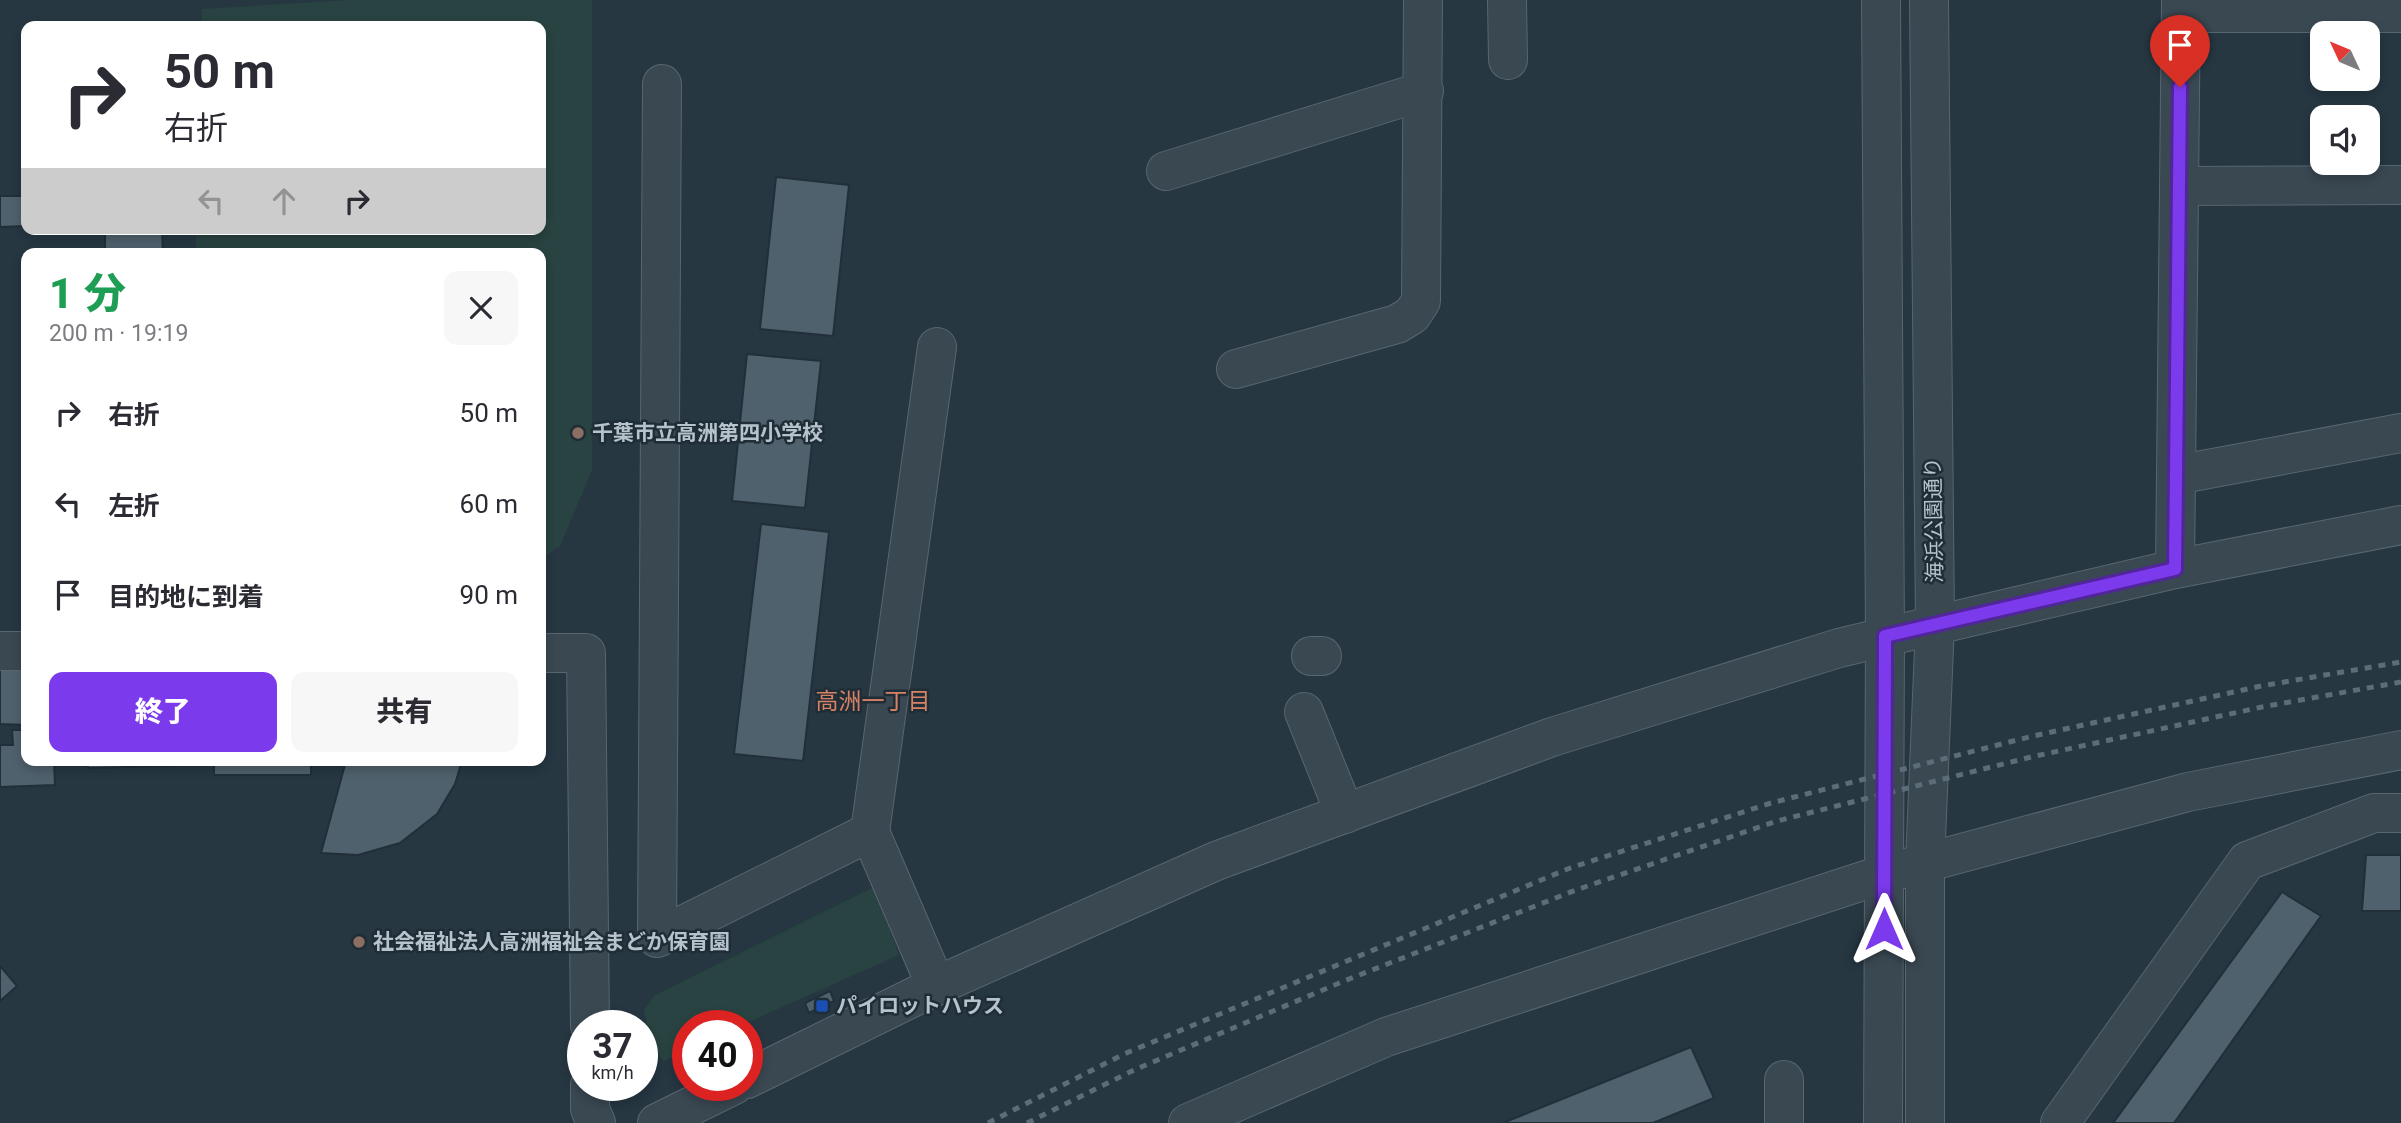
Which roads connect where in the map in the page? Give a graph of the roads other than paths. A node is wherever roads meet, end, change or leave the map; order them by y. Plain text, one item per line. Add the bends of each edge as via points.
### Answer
1 (1423, 0) edge
2 (1507, 0) edge
3 (1881, 0) edge
4 (1929, 0) edge
5 (2181, 7) edge
6 (2401, 13) edge
7 (1508, 60) dead end
8 (662, 84) dead end
9 (1424, 91) junction
10 (1166, 171) dead end
11 (2401, 185) edge
12 (2179, 186) junction
13 (937, 347) dead end
14 (1236, 369) dead end
15 (2401, 433) edge
16 (2176, 475) junction
17 (2401, 525) edge
18 (2175, 569) junction
19 (1935, 624) junction
20 (1885, 636) junction
21 (0, 651) edge
22 (21, 651) edge
23 (546, 653) edge
24 (1304, 712) dead end
25 (2401, 750) edge
26 (2401, 813) edge
27 (1345, 814) junction
28 (870, 832) junction
29 (1925, 863) junction
30 (1884, 874) junction
31 (936, 986) junction
32 (590, 1010) edge
33 (763, 1071) edge
34 (1784, 1080) dead end
35 (590, 1101) edge
36 (702, 1101) edge
37 (597, 1123) edge
38 (657, 1123) edge
39 (1188, 1123) edge
40 (1784, 1123) edge
41 (1883, 1123) edge
42 (1925, 1123) edge
43 (2060, 1123) edge

1 - 9 street
2 - 7 street
3 - 20 street
4 - 19 street, 海浜公園通り
5 - 6 street
5 - 12 street
8 - 28 street via 657,938
9 - 10 street
9 - 14 street via 1421,301 1412,315 1397,324
11 - 12 street
12 - 16 street
13 - 28 street
15 - 16 street
16 - 18 street
17 - 18 street
18 - 19 street
19 - 20 street
19 - 29 street, 海浜公園通り
20 - 27 street via 1552,737
20 - 30 street
21 - 22 street
23 - 32 street via 586,653
24 - 27 street
25 - 29 street via 2188,792
26 - 43 street via 2374,813 2247,861
27 - 31 street via 1216,861
28 - 31 street
29 - 30 street
29 - 42 street, 海浜公園通り
30 - 39 street via 1386,1037
30 - 41 street
31 - 33 street
34 - 40 street
35 - 37 street
36 - 38 street

